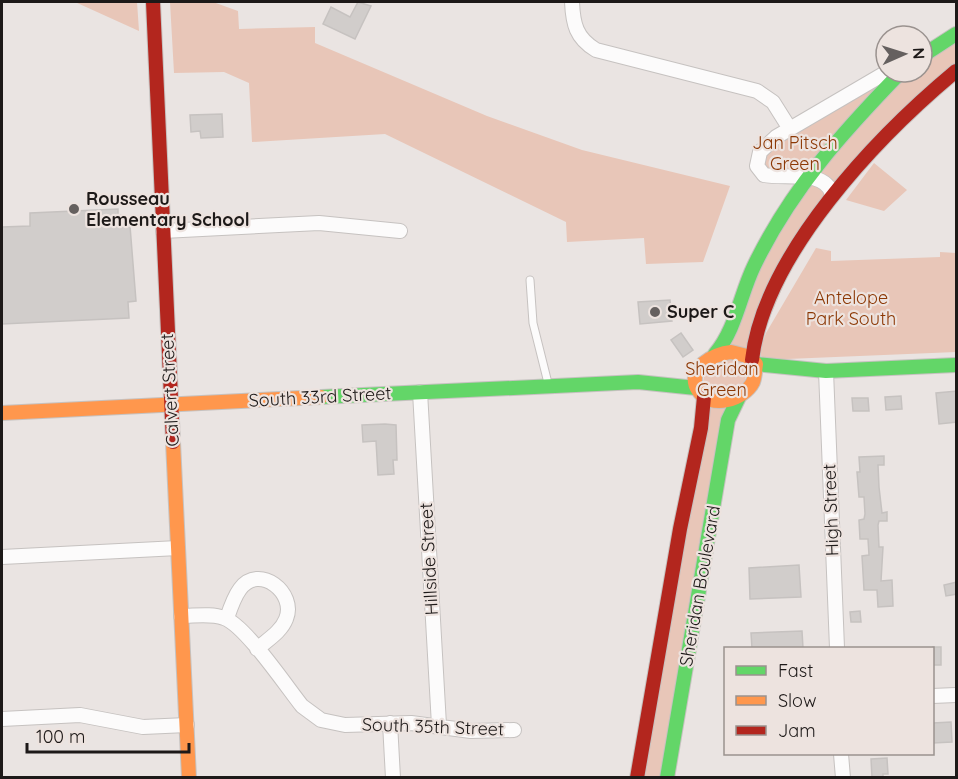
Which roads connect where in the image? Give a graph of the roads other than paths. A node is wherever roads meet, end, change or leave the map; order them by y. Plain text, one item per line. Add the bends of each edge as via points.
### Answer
1 (153, 2) edge
2 (572, 2) edge
3 (957, 34) edge
4 (934, 48) edge
5 (957, 71) edge
6 (874, 80) edge
7 (890, 84) edge
8 (790, 129) junction
9 (806, 177) junction
10 (828, 198) junction
11 (163, 231) junction
12 (400, 231) dead end
13 (530, 280) dead end
14 (716, 354) junction
15 (754, 362) junction
16 (957, 365) edge
17 (700, 367) junction
18 (826, 371) junction
19 (638, 382) junction
20 (549, 387) junction
21 (752, 387) junction
22 (420, 392) junction
23 (700, 393) junction
24 (739, 398) junction
25 (171, 404) junction
26 (2, 413) edge
27 (178, 548) junction
28 (2, 557) edge
29 (181, 616) junction
30 (226, 618) junction
31 (837, 647) edge
32 (257, 649) junction
33 (957, 695) edge
34 (934, 696) edge
35 (664, 708) junction
36 (2, 719) edge
37 (390, 723) junction
38 (187, 725) junction
39 (439, 725) junction
40 (514, 730) dead end
41 (842, 755) edge
42 (189, 777) edge
43 (393, 777) edge
44 (638, 777) edge
45 (667, 777) edge
46 (843, 777) edge

1 - 11 main road, Calvert Street
2 - 8 street via 574,27 580,39 608,55 757,91 773,102
3 - 4 main road
5 - 10 main road via 894,125
6 - 8 street
7 - 9 main road
8 - 9 street via 766,145 757,166 764,175
9 - 10 street via 825,182
9 - 14 main road via 754,266 725,342
10 - 15 main road via 788,264 755,331
11 - 12 street via 319,222
11 - 25 main road, Calvert Street
13 - 20 lane via 533,323
14 - 15 main road via 731,352
14 - 17 main road
15 - 18 main road
15 - 21 main road
16 - 18 main road
17 - 19 main road, South 33rd Street
17 - 23 main road via 696,375
18 - 21 main road
18 - 31 street, High Street
19 - 20 main road, South 33rd Street
19 - 23 main road, South 33rd Street
20 - 22 main road, South 33rd Street
21 - 24 main road
22 - 25 main road, South 33rd Street
22 - 39 street, Hillside Street
23 - 24 main road via 721,401
23 - 35 main road, Sheridan Boulevard via 701,428 680,529
24 - 35 main road, Sheridan Boulevard via 728,420
25 - 26 main road, South 33rd Street
25 - 27 main road, Calvert Street
27 - 28 street
27 - 29 main road, Calvert Street
29 - 30 street
29 - 38 main road, Calvert Street
30 - 32 street, South 35th Street
30 - 32 street via 241,587 249,581 266,580 280,588 288,603 286,620
32 - 37 street, South 35th Street via 302,706 321,720 345,725
33 - 34 street
35 - 44 main road, Sheridan Boulevard
35 - 45 main road, Sheridan Boulevard
36 - 38 street via 80,716 143,727
37 - 39 street, South 35th Street
37 - 43 street
38 - 42 main road, Calvert Street
39 - 40 street, South 35th Street
41 - 46 street

